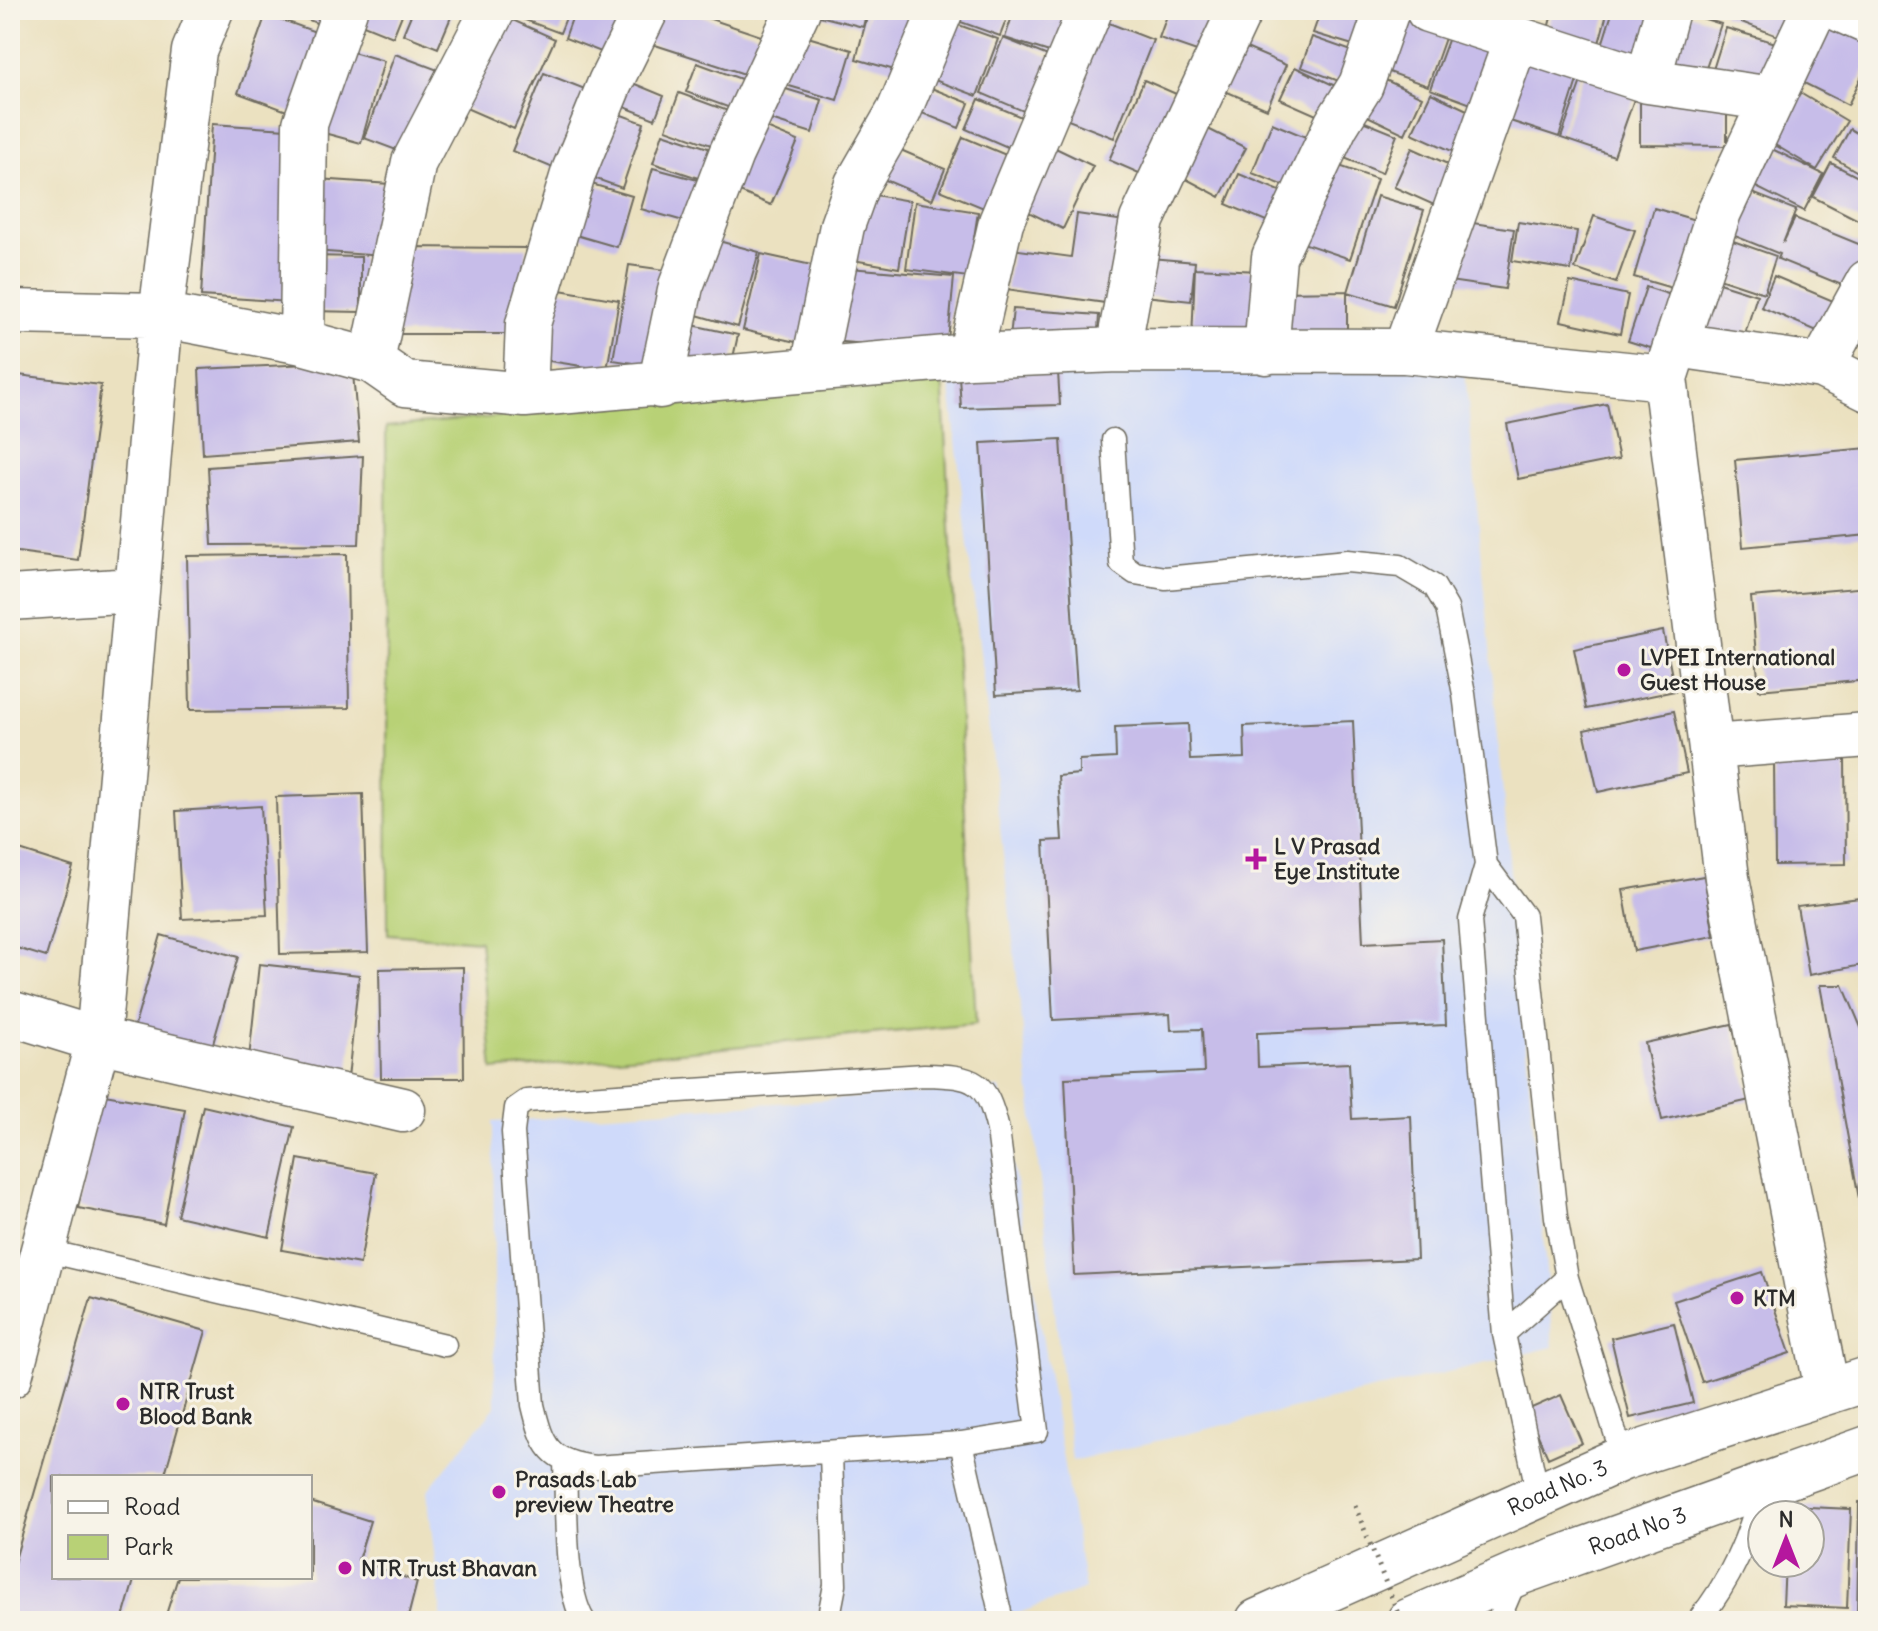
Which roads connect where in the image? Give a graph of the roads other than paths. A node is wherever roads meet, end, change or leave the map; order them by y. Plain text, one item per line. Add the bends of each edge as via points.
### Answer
1 (211, 10) edge
2 (345, 10) edge
3 (493, 10) edge
4 (646, 10) edge
5 (798, 10) edge
6 (941, 10) edge
7 (1090, 10) edge
8 (1240, 10) edge
9 (1387, 10) edge
10 (1428, 10) edge
11 (1667, 10) edge
12 (1814, 10) edge
13 (1841, 10) edge
14 (1868, 22) edge
15 (1516, 40) junction
16 (1648, 81) junction
17 (1772, 99) junction
18 (1868, 282) edge
19 (10, 312) edge
20 (161, 315) junction
21 (302, 342) junction
22 (1118, 350) junction
23 (1405, 351) junction
24 (1266, 352) junction
25 (970, 356) junction
26 (372, 361) junction
27 (1671, 361) junction
28 (1822, 366) junction
29 (813, 368) junction
30 (660, 386) junction
31 (1868, 389) edge
32 (525, 395) junction
33 (1113, 440) dead end
34 (134, 590) junction
35 (10, 598) edge
36 (1868, 735) edge
37 (1711, 747) junction
38 (1486, 865) junction
39 (10, 1013) edge
40 (98, 1040) junction
41 (403, 1110) dead end
42 (43, 1250) junction
43 (1567, 1278) junction
44 (1504, 1334) junction
45 (445, 1345) dead end
46 (10, 1376) edge
47 (1868, 1379) edge
48 (1827, 1390) junction
49 (961, 1443) junction
50 (1868, 1448) edge
51 (831, 1452) junction
52 (1623, 1458) junction
53 (565, 1463) junction
54 (1762, 1487) junction
55 (1538, 1494) junction
56 (1519, 1573) junction
57 (584, 1621) edge
58 (828, 1621) edge
59 (1002, 1621) edge
60 (1258, 1621) edge
61 (1409, 1621) edge
62 (1498, 1621) edge
63 (1698, 1621) edge

1 - 20 street via 194,51
2 - 21 street via 305,124
3 - 26 street via 414,162
4 - 32 street via 574,171 528,324
5 - 30 street via 731,154 681,286
6 - 29 street via 899,111 857,184
7 - 25 street via 1001,222
8 - 22 street via 1142,220
9 - 24 street via 1361,85 1336,125 1274,257
10 - 15 street
11 - 16 street
12 - 17 street
13 - 14 street
15 - 16 street
15 - 23 street
16 - 17 street
17 - 27 street via 1719,212
18 - 28 street
19 - 20 street
20 - 21 street
20 - 34 street
21 - 26 street
22 - 24 street
22 - 25 street
23 - 24 street
23 - 27 street
25 - 29 street
26 - 32 street via 405,384
27 - 28 street
27 - 37 street
28 - 31 street
29 - 30 street
30 - 32 street
33 - 38 lane via 1121,563 1135,573 1165,578 1347,561 1400,566 1434,586 1447,608 1464,694
34 - 35 street
34 - 40 street
36 - 37 street
37 - 48 street via 1727,878
38 - 43 lane via 1524,916
38 - 44 lane via 1470,920
39 - 40 street
40 - 41 street
40 - 42 street
42 - 45 lane
42 - 46 street
43 - 44 lane
43 - 52 lane
44 - 55 lane
47 - 48 street, Road No. 3
48 - 52 street, Road No. 3
49 - 51 lane
49 - 53 lane via 1037,1431 990,1097 974,1082 924,1075 526,1101 516,1108 512,1118 533,1405 541,1437
49 - 59 lane
50 - 54 street, Road No 3
51 - 53 lane via 594,1467
51 - 58 lane via 835,1585
52 - 55 street, Road No. 3
53 - 57 lane via 569,1559
54 - 56 street, Road No 3
54 - 63 lane via 1740,1557
55 - 60 street, Road No. 3
56 - 61 street, Road No 3
56 - 62 lane

